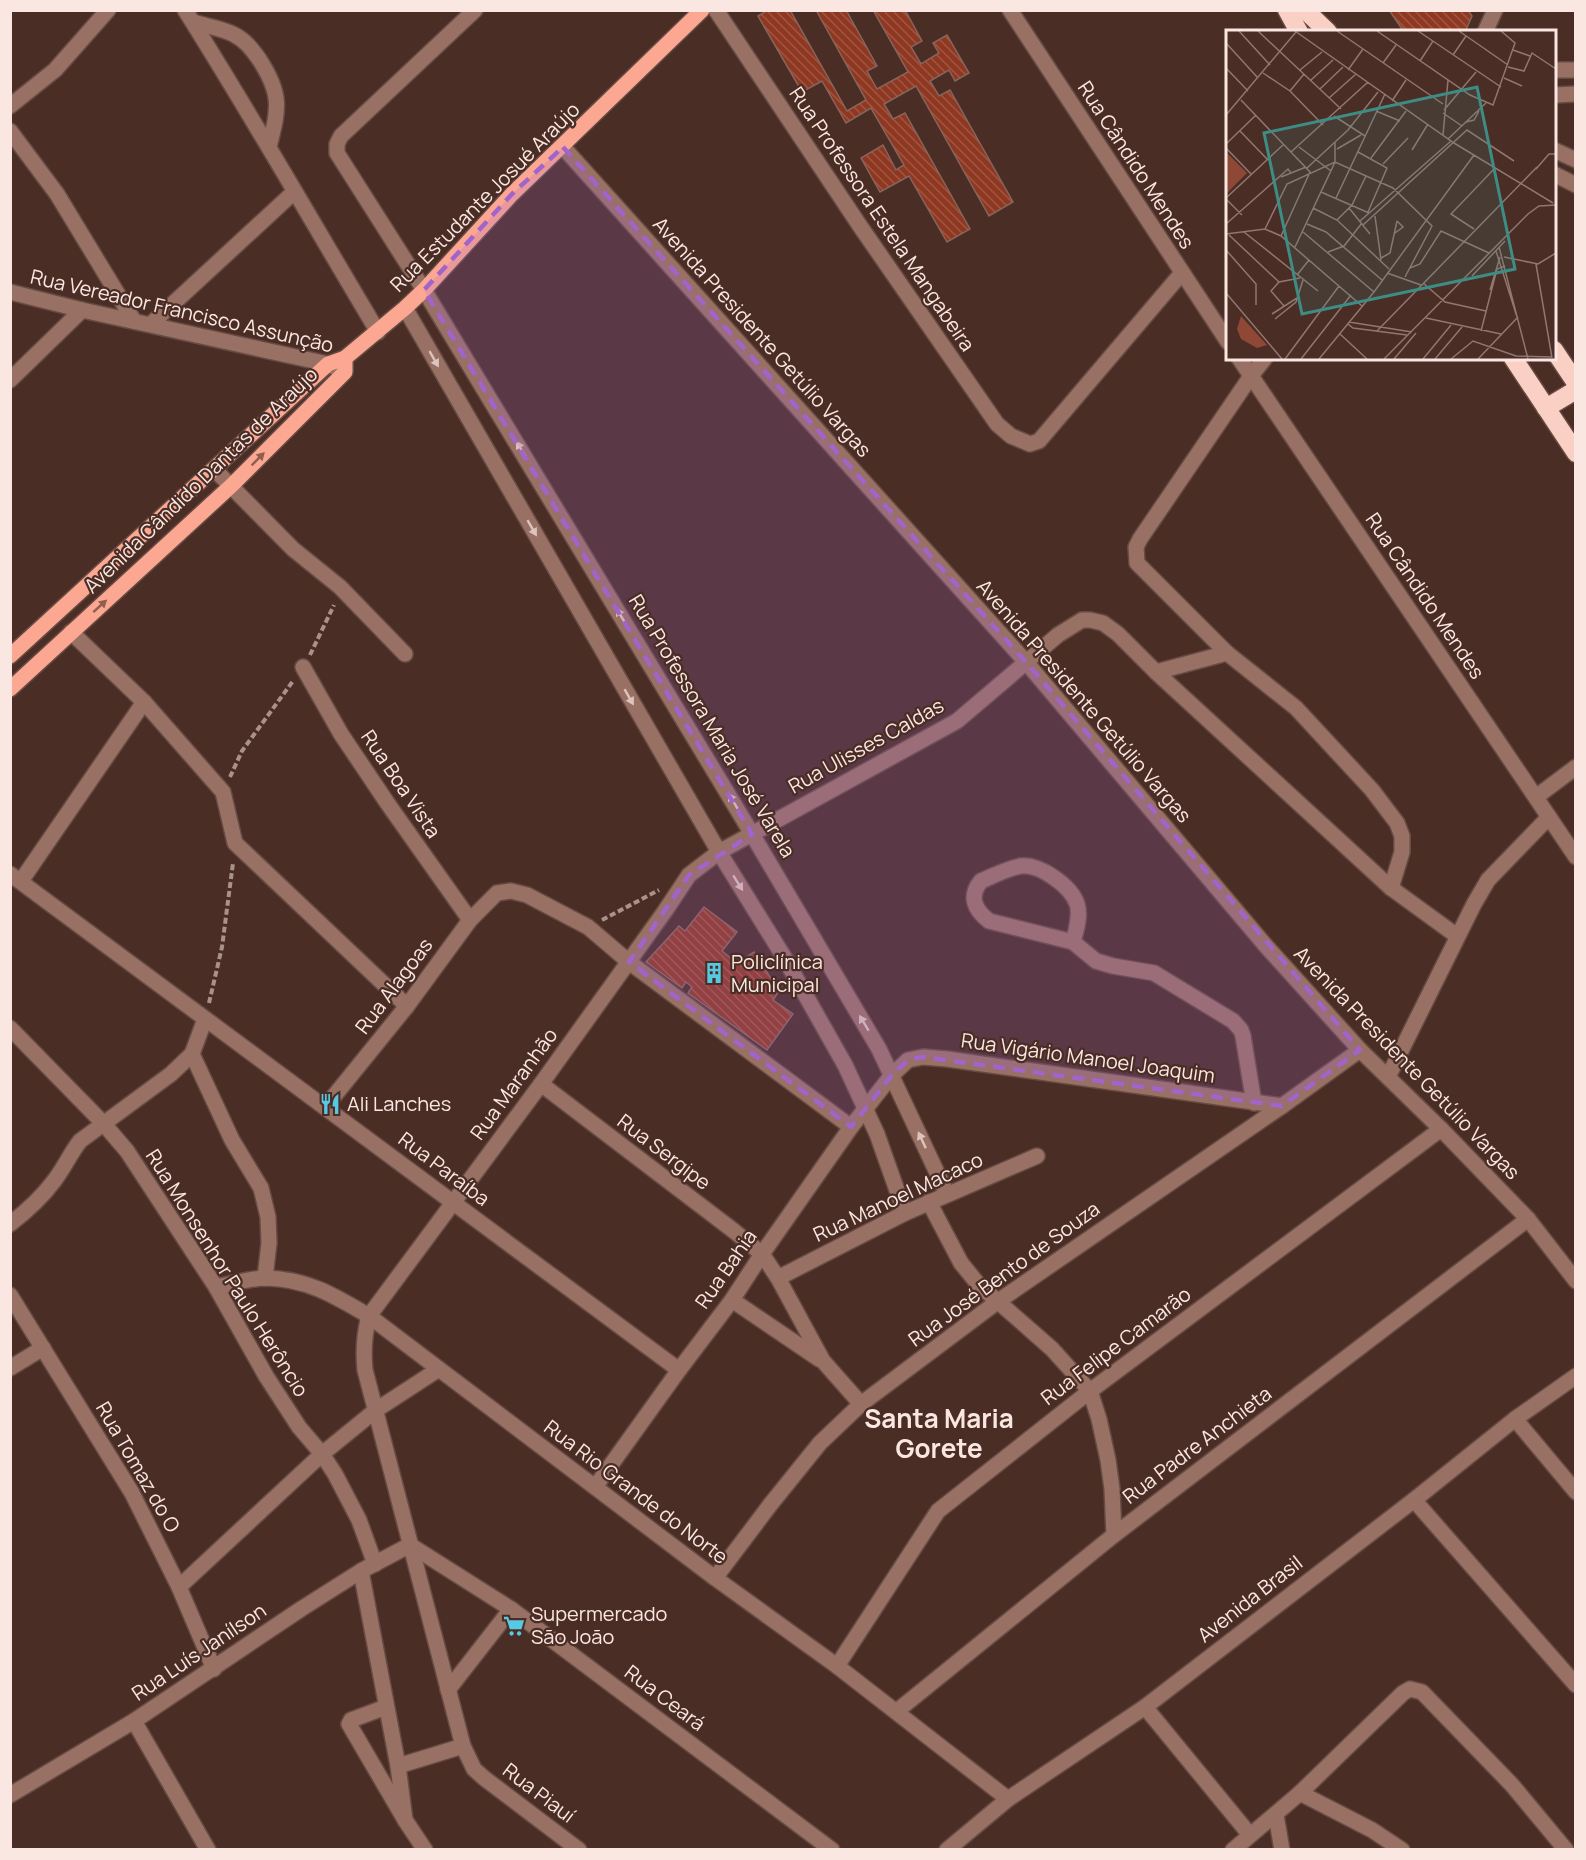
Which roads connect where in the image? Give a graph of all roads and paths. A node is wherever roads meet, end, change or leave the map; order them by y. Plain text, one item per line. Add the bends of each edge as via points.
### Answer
1 (108, 10) edge
2 (475, 10) edge
3 (702, 10) edge
4 (716, 10) edge
5 (1010, 10) edge
6 (1287, 10) edge
7 (1305, 10) edge
8 (1495, 10) edge
9 (189, 16) edge
10 (1298, 30) edge
11 (1326, 30) edge
12 (1486, 30) edge
13 (1556, 70) edge
14 (1575, 70) edge
15 (1575, 94) edge
16 (1556, 95) edge
17 (10, 106) edge
18 (10, 131) edge
19 (269, 147) junction
20 (562, 147) junction
21 (1556, 151) edge
22 (1575, 160) edge
23 (1556, 175) edge
24 (1575, 185) edge
25 (294, 192) junction
26 (1181, 274) junction
27 (424, 290) junction
28 (10, 292) edge
29 (405, 309) junction
30 (82, 310) junction
31 (134, 321) junction
32 (151, 324) junction
33 (378, 332) junction
34 (1226, 341) edge
35 (1556, 353) edge
36 (1240, 360) edge
37 (1263, 360) edge
38 (1514, 360) edge
39 (328, 364) junction
40 (345, 365) junction
41 (1251, 376) junction
42 (10, 380) edge
43 (1575, 382) edge
44 (1575, 390) edge
45 (285, 404) junction
46 (1546, 408) junction
47 (299, 418) junction
48 (1575, 453) edge
49 (214, 469) junction
50 (232, 485) junction
51 (136, 539) junction
52 (153, 558) junction
53 (340, 587) junction
54 (71, 632) junction
55 (23, 645) junction
56 (1227, 653) junction
57 (405, 654) dead end
58 (10, 656) edge
59 (1026, 662) junction
60 (39, 663) junction
61 (303, 667) junction
62 (1156, 672) junction
63 (10, 689) edge
64 (144, 702) junction
65 (1575, 767) edge
66 (223, 792) junction
67 (1536, 797) junction
68 (1549, 817) junction
69 (752, 834) junction
70 (235, 843) junction
71 (719, 852) junction
72 (1575, 857) edge
73 (689, 875) junction
74 (16, 878) edge
75 (1391, 888) junction
76 (470, 920) junction
77 (588, 927) junction
78 (1457, 936) junction
79 (1073, 942) junction
80 (629, 962) junction
81 (407, 1006) junction
82 (206, 1018) junction
83 (10, 1028) edge
84 (1360, 1050) junction
85 (192, 1054) junction
86 (892, 1075) junction
87 (1388, 1077) junction
88 (541, 1084) junction
89 (1254, 1103) junction
90 (326, 1106) junction
91 (1282, 1106) junction
92 (866, 1108) junction
93 (103, 1123) junction
94 (851, 1127) junction
95 (1441, 1129) junction
96 (1037, 1156) dead end
97 (947, 1194) junction
98 (453, 1202) junction
99 (928, 1202) junction
100 (905, 1213) junction
101 (1528, 1219) junction
102 (10, 1224) edge
103 (762, 1254) junction
104 (265, 1278) junction
105 (778, 1278) junction
106 (1575, 1281) edge
107 (216, 1287) junction
108 (10, 1295) edge
109 (732, 1300) junction
110 (997, 1302) junction
111 (369, 1317) junction
112 (43, 1348) junction
113 (823, 1361) junction
114 (10, 1368) edge
115 (439, 1369) junction
116 (679, 1370) junction
117 (1575, 1376) edge
118 (1090, 1390) junction
119 (861, 1404) junction
120 (376, 1410) junction
121 (1515, 1419) junction
122 (322, 1454) junction
123 (596, 1487) junction
124 (1575, 1492) edge
125 (1413, 1500) junction
126 (1114, 1535) junction
127 (410, 1545) junction
128 (368, 1567) junction
129 (715, 1578) junction
130 (179, 1587) junction
131 (511, 1610) junction
132 (837, 1666) junction
133 (214, 1669) junction
134 (1575, 1685) edge
135 (448, 1690) junction
136 (386, 1707) junction
137 (1145, 1707) junction
138 (897, 1711) junction
139 (134, 1721) junction
140 (463, 1746) junction
141 (398, 1766) junction
142 (1300, 1793) junction
143 (10, 1795) edge
144 (1008, 1799) junction
145 (1276, 1815) junction
146 (405, 1820) junction
147 (1250, 1835) junction
148 (208, 1850) edge
149 (425, 1850) edge
150 (579, 1850) edge
151 (832, 1850) edge
152 (946, 1850) edge
153 (1233, 1850) edge
154 (1282, 1850) edge
155 (1402, 1850) edge
156 (1566, 1850) edge

1 - 17 street via 55,70
2 - 27 street, Rua Professora Maria José Varela via 340,136 337,144 337,153
3 - 20 main road, Rua Estudante Josué Araújo
4 - 26 street, Rua Professora Estela Mangabeira via 997,424 1011,436 1030,444 1039,441
5 - 26 street, Rua Cândido Mendes
6 - 10 highway
7 - 11 highway
8 - 12 street
9 - 19 street
9 - 19 street via 248,43 271,77 278,99
13 - 14 street
15 - 16 street
18 - 31 street via 57,194
19 - 25 street
20 - 27 main road, Rua Estudante Josué Araújo via 512,194
20 - 59 street, Avenida Presidente Getúlio Vargas
21 - 22 street
23 - 24 street
25 - 32 street
25 - 33 street
26 - 34 street, Rua Cândido Mendes
27 - 29 main road, Rua Estudante Josué Araújo
69 -> 27 street, Rua Professora Maria José Varela
28 - 30 street, Rua Vereador Francisco Assunção
29 - 33 main road, Rua Estudante Josué Araújo
29 -> 71 street
30 - 31 street, Rua Vereador Francisco Assunção
30 - 42 street
31 - 32 street, Rua Vereador Francisco Assunção
32 - 39 street, Rua Vereador Francisco Assunção
33 - 40 main road, Rua Estudante Josué Araújo
35 - 43 highway
36 - 41 street, Rua Cândido Mendes
37 - 41 street
38 - 46 highway
39 - 40 street, Rua Vereador Francisco Assunção
39 - 45 main road, Avenida Cândido Dantas de Araújo
40 - 47 main road, Avenida Cândido Dantas de Araújo
41 - 56 street via 1136,548 1137,562
41 - 67 street, Rua Cândido Mendes
44 - 46 highway
45 - 47 main road
45 - 49 main road, Avenida Cândido Dantas de Araújo
46 - 48 highway
50 -> 47 main road, Avenida Cândido Dantas de Araújo
49 - 50 street
49 - 51 main road, Avenida Cândido Dantas de Araújo
50 - 52 main road, Avenida Cândido Dantas de Araújo
50 - 53 street via 293,549
51 - 52 main road
51 - 55 main road, Avenida Cândido Dantas de Araújo
54 -> 52 main road, Avenida Cândido Dantas de Araújo
53 - 57 street
53 - 61 path
54 - 60 main road, Avenida Cândido Dantas de Araújo
54 - 64 street
55 - 58 main road, Avenida Cândido Dantas de Araújo
55 - 60 main road
56 - 62 street
56 - 75 street via 1296,708 1397,823 1402,852
59 - 62 street, Rua Ulisses Caldas via 1058,634 1082,620 1090,620 1103,623 1118,634
59 - 69 street, Rua Ulisses Caldas via 957,721
59 - 84 street, Avenida Presidente Getúlio Vargas via 1266,946
60 - 63 main road, Avenida Cândido Dantas de Araújo
61 - 66 path via 242,751
61 - 76 street, Rua Boa Vista via 341,734
62 - 75 street
64 - 66 street
64 - 74 street
65 - 67 street
66 - 70 street
67 - 68 street, Rua Cândido Mendes
68 - 72 street, Rua Cândido Mendes
68 - 78 street via 1488,880
69 - 71 street, Rua Ulisses Caldas
86 -> 69 street, Rua Professora Maria José Varela
70 - 81 street
70 - 82 path via 222,947
71 - 73 street, Rua Ulisses Caldas
71 -> 92 street via 790,967
73 - 77 path
73 - 80 street, Rua Maranhão
74 - 82 street, Rua Paraíba
75 - 78 street
76 - 77 street, Rua Alagoas via 497,893 511,891 527,895
76 - 81 street, Rua Alagoas
77 - 80 street
78 - 87 street
79 - 79 street via 989,921 974,903 978,885 1019,866 1046,871 1070,892 1077,904
79 - 89 street via 1096,961 1154,973 1233,1021 1243,1036
80 - 88 street, Rua Maranhão
80 - 94 street
81 - 90 street, Rua Alagoas
82 - 85 street
82 - 90 street, Rua Paraíba
83 - 93 street, Rua Monsenhor Paulo Herôncio
84 - 87 street, Avenida Presidente Getúlio Vargas
84 - 91 street, Rua José Bento de Souza
85 - 93 street
85 - 104 street via 232,1140 261,1188 268,1217
86 - 89 street, Rua Vigário Manoel Joaquim via 908,1060 923,1057
86 - 92 street, Rua Bahia
97 -> 86 street, Rua Professora Maria José Varela
87 - 95 street, Avenida Presidente Getúlio Vargas
88 - 98 street, Rua Maranhão
88 - 103 street, Rua Sergipe
89 - 91 street, Rua Vigário Manoel Joaquim
90 - 98 street, Rua Paraíba
91 - 110 street, Rua José Bento de Souza
92 - 94 street, Rua Bahia
92 - 100 street
93 - 102 street via 80,1142 55,1180
93 - 107 street, Rua Monsenhor Paulo Herôncio via 127,1151
94 - 103 street, Rua Bahia
95 - 101 street, Avenida Presidente Getúlio Vargas
95 - 118 street, Rua Felipe Camarão
96 - 97 street, Rua Manoel Macaco
97 - 99 street, Rua Manoel Macaco
98 - 111 street, Rua Maranhão
98 - 116 street, Rua Paraíba
99 - 100 street, Rua Manoel Macaco
99 - 110 street via 960,1263
100 - 105 street, Rua Manoel Macaco
101 - 106 street, Avenida Presidente Getúlio Vargas
101 - 126 street, Rua Padre Anchieta
103 - 105 street, Rua Sergipe
103 - 109 street, Rua Bahia
104 - 107 street, Rua Rio Grande do Norte
104 - 111 street, Rua Rio Grande do Norte via 302,1282 329,1292
105 - 113 street, Rua Sergipe
107 - 122 street, Rua Monsenhor Paulo Herôncio via 271,1385
108 - 112 street, Rua Tomaz do O
109 - 113 street
109 - 116 street, Rua Bahia
110 - 118 street via 1052,1349
110 - 119 street, Rua José Bento de Souza
111 - 115 street, Rua Rio Grande do Norte
111 - 120 street via 363,1355
112 - 114 street
112 - 130 street, Rua Tomaz do O via 132,1493
113 - 119 street
115 - 120 street
115 - 123 street, Rua Rio Grande do Norte
116 - 123 street, Rua Bahia
117 - 121 street, Avenida Brasil
118 - 126 street via 1108,1460
118 - 132 street, Rua Felipe Camarão via 938,1511
119 - 129 street, Rua José Bento de Souza via 820,1443
120 - 122 street
120 - 127 street
121 - 124 street
121 - 125 street, Avenida Brasil
122 - 128 street, Rua Monsenhor Paulo Herôncio via 359,1520
122 - 130 street
123 - 129 street, Rua Rio Grande do Norte
125 - 134 street
125 - 137 street, Avenida Brasil
126 - 138 street, Rua Padre Anchieta
127 - 128 street, Rua Luís Janílson
127 - 131 street, Rua Ceará
127 - 135 street
128 - 133 street, Rua Luís Janílson
128 - 136 street, Rua Monsenhor Paulo Herôncio
129 - 132 street, Rua Rio Grande do Norte
130 - 133 street, Rua Tomaz do O
131 - 135 street
131 - 151 street, Rua Ceará
132 - 138 street, Rua Rio Grande do Norte
133 - 139 street, Rua Luís Janílson
135 - 140 street
136 - 141 street, Rua Monsenhor Paulo Herôncio
136 - 146 street via 350,1722
137 - 144 street, Avenida Brasil
137 - 147 street
138 - 144 street, Rua Rio Grande do Norte
139 - 143 street, Rua Luís Janílson
139 - 148 street
140 - 141 street
140 - 150 street, Rua Piauí via 474,1769
141 - 146 street, Rua Monsenhor Paulo Herôncio
142 - 145 street
142 - 155 street
142 - 156 street via 1410,1689 1422,1692 1512,1785
144 - 152 street, Avenida Brasil
145 - 147 street
145 - 154 street
146 - 149 street
147 - 153 street

